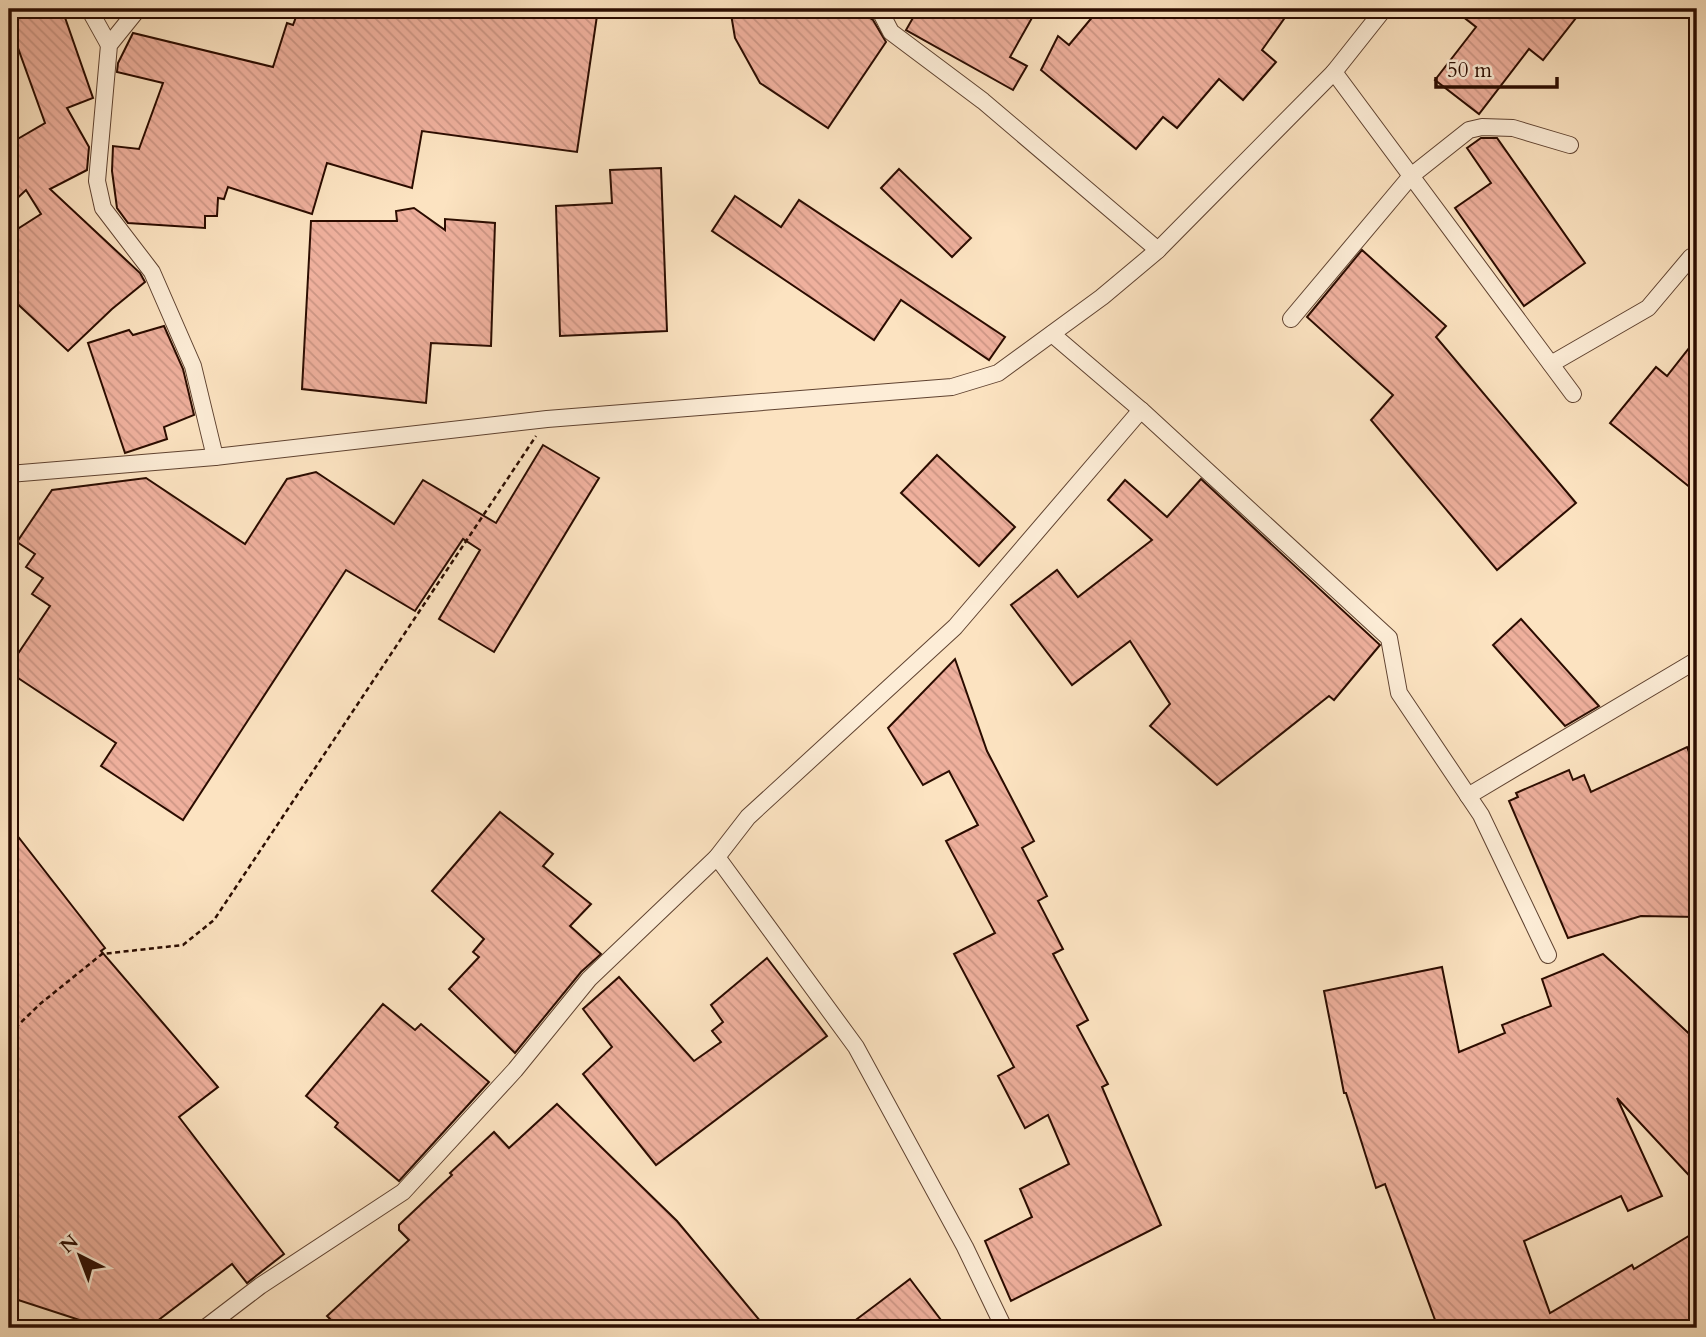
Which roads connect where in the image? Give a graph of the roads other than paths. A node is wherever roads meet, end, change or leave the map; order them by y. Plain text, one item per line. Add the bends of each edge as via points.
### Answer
1 (89, 9) edge
2 (138, 9) edge
3 (879, 9) edge
4 (1384, 9) edge
5 (109, 45) junction
6 (1334, 72) junction
7 (1570, 145) dead end
8 (1411, 176) junction
9 (1158, 250) junction
10 (1691, 257) dead end
11 (1291, 319) dead end
12 (1052, 334) junction
13 (1551, 364) junction
14 (1573, 394) dead end
15 (1141, 411) junction
16 (215, 457) junction
17 (9, 474) edge
18 (1697, 660) edge
19 (1468, 796) junction
20 (717, 857) junction
21 (1548, 955) dead end
22 (205, 1328) edge
23 (1004, 1328) edge

1 - 5 street
2 - 5 street
3 - 9 street via 891,32 983,101
4 - 6 street
5 - 16 street via 97,180 103,208 152,272 193,366
6 - 8 street
6 - 9 street
7 - 8 street via 1529,131 1482,127 1463,134
8 - 11 street
8 - 13 street
9 - 12 street
10 - 13 street via 1648,307
12 - 15 street
12 - 16 street via 998,373 952,387 547,419
13 - 14 street
15 - 19 street via 1390,638 1399,693
15 - 20 street via 955,627 748,817
16 - 17 street
18 - 19 street
19 - 21 street
20 - 22 street via 589,979 515,1070 403,1192
20 - 23 street via 856,1047

